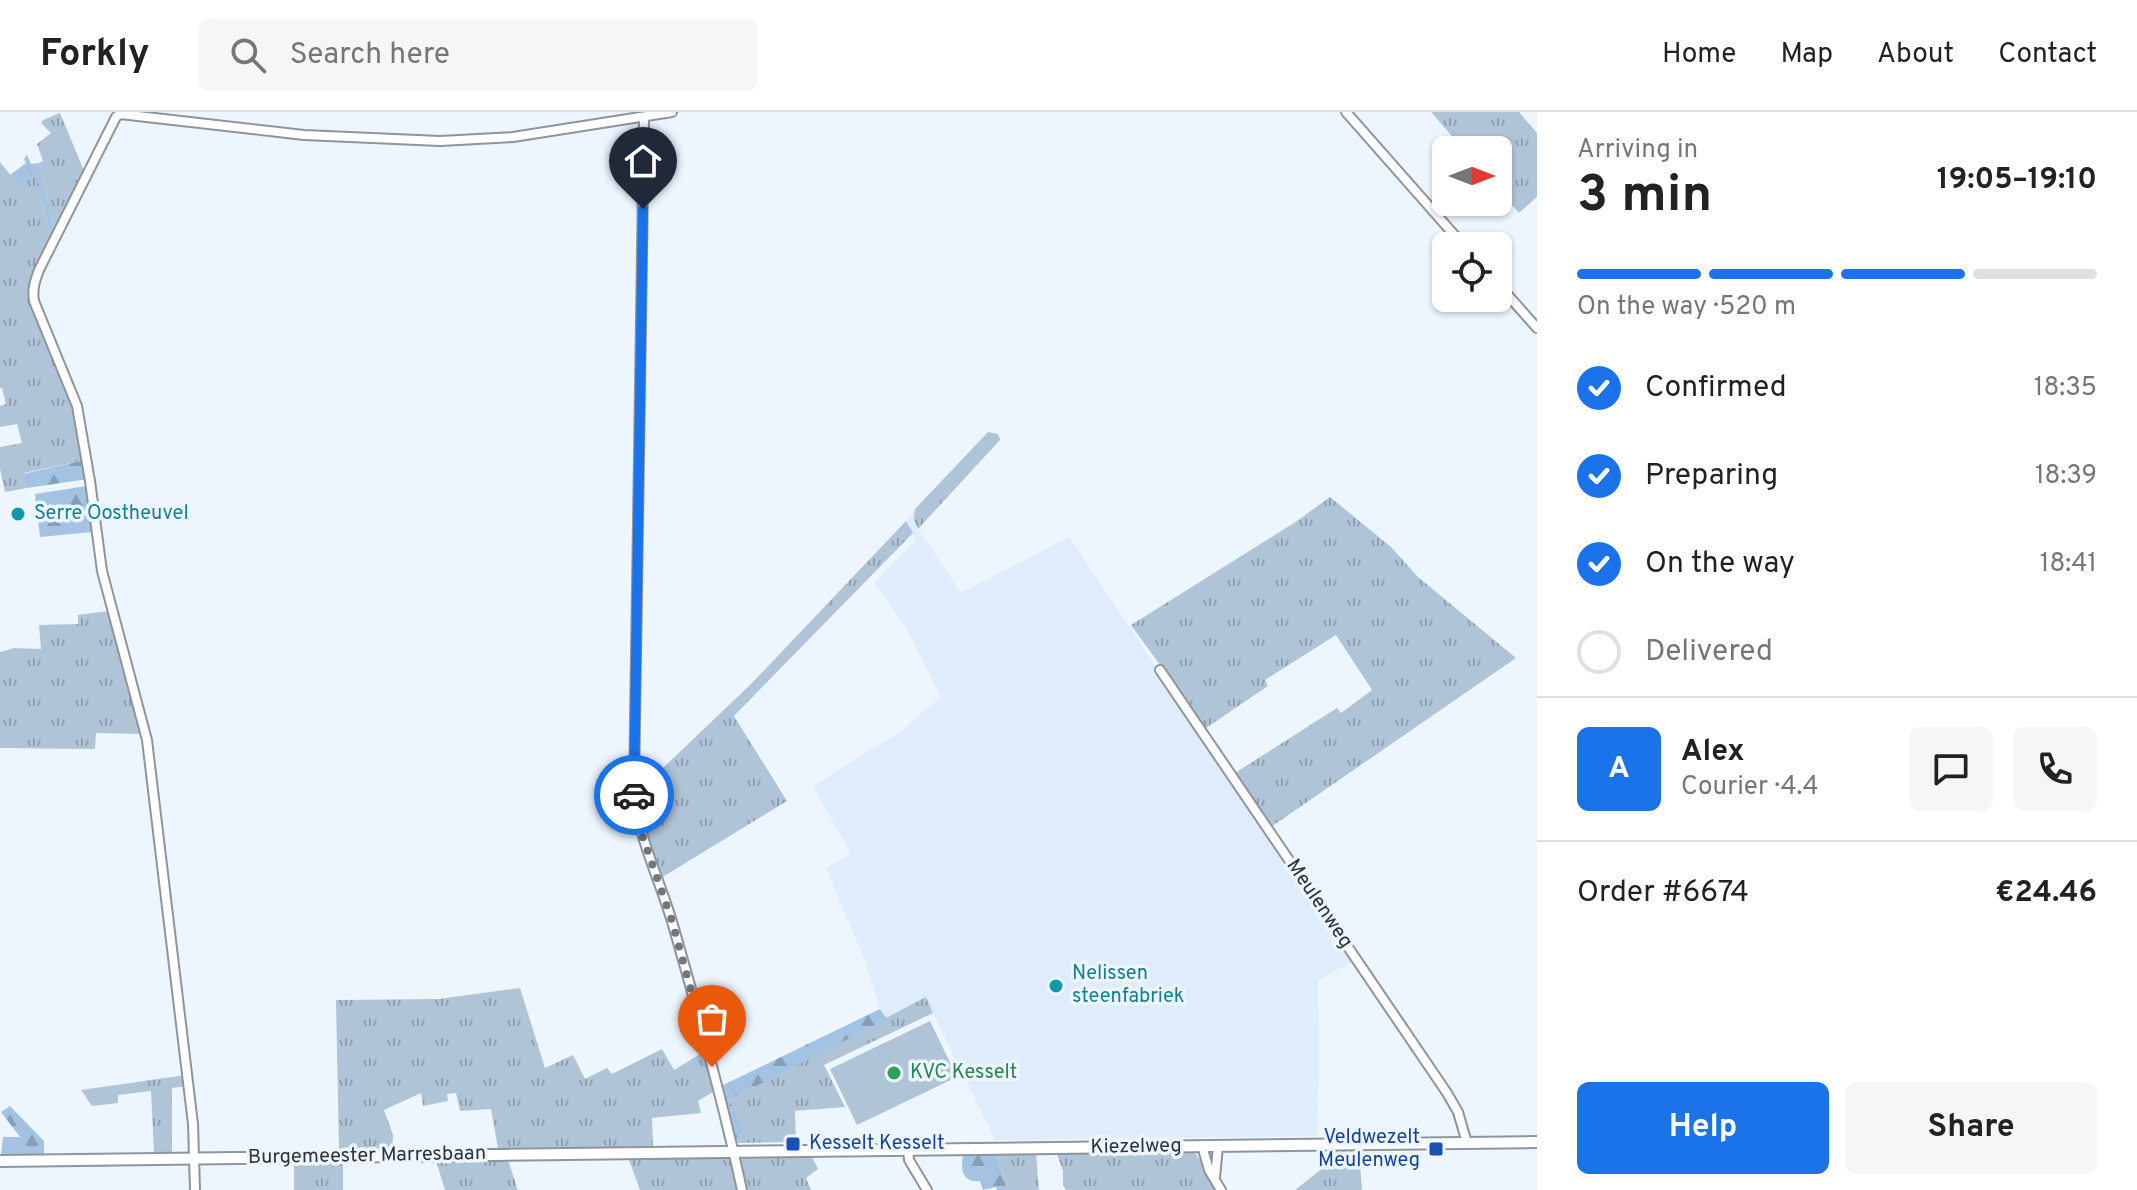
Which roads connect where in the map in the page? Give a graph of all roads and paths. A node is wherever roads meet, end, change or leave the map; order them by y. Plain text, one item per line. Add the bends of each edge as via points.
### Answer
1 (672, 112) edge
2 (1346, 112) edge
3 (119, 113) edge
4 (644, 117) junction
5 (1452, 232) edge
6 (1512, 300) edge
7 (1537, 328) edge
8 (1160, 670) dead end
9 (1537, 1142) edge
10 (1467, 1143) junction
11 (1202, 1146) junction
12 (1218, 1146) junction
13 (908, 1149) junction
14 (734, 1152) junction
15 (196, 1159) junction
16 (0, 1161) edge
17 (1215, 1178) junction
18 (195, 1190) edge
19 (742, 1190) edge
20 (927, 1190) edge
21 (1221, 1190) edge

1 - 4 street
2 - 5 street
3 - 4 street via 304,135 440,141 513,137
3 - 15 street via 39,270 33,294 77,406 102,571 147,740
4 - 14 street via 634,796
6 - 7 street
8 - 10 street, Meulenweg via 1447,1093
9 - 10 main road, Kiezelweg
10 - 12 main road, Kiezelweg
11 - 12 main road, Kiezelweg
11 - 13 main road, Kiezelweg
11 - 17 street
12 - 17 street
13 - 14 main road, Kiezelweg
13 - 20 street
14 - 15 main road, Burgemeester Marresbaan
14 - 19 street
15 - 16 main road, Burgemeester Marresbaan
15 - 18 street
17 - 21 street

